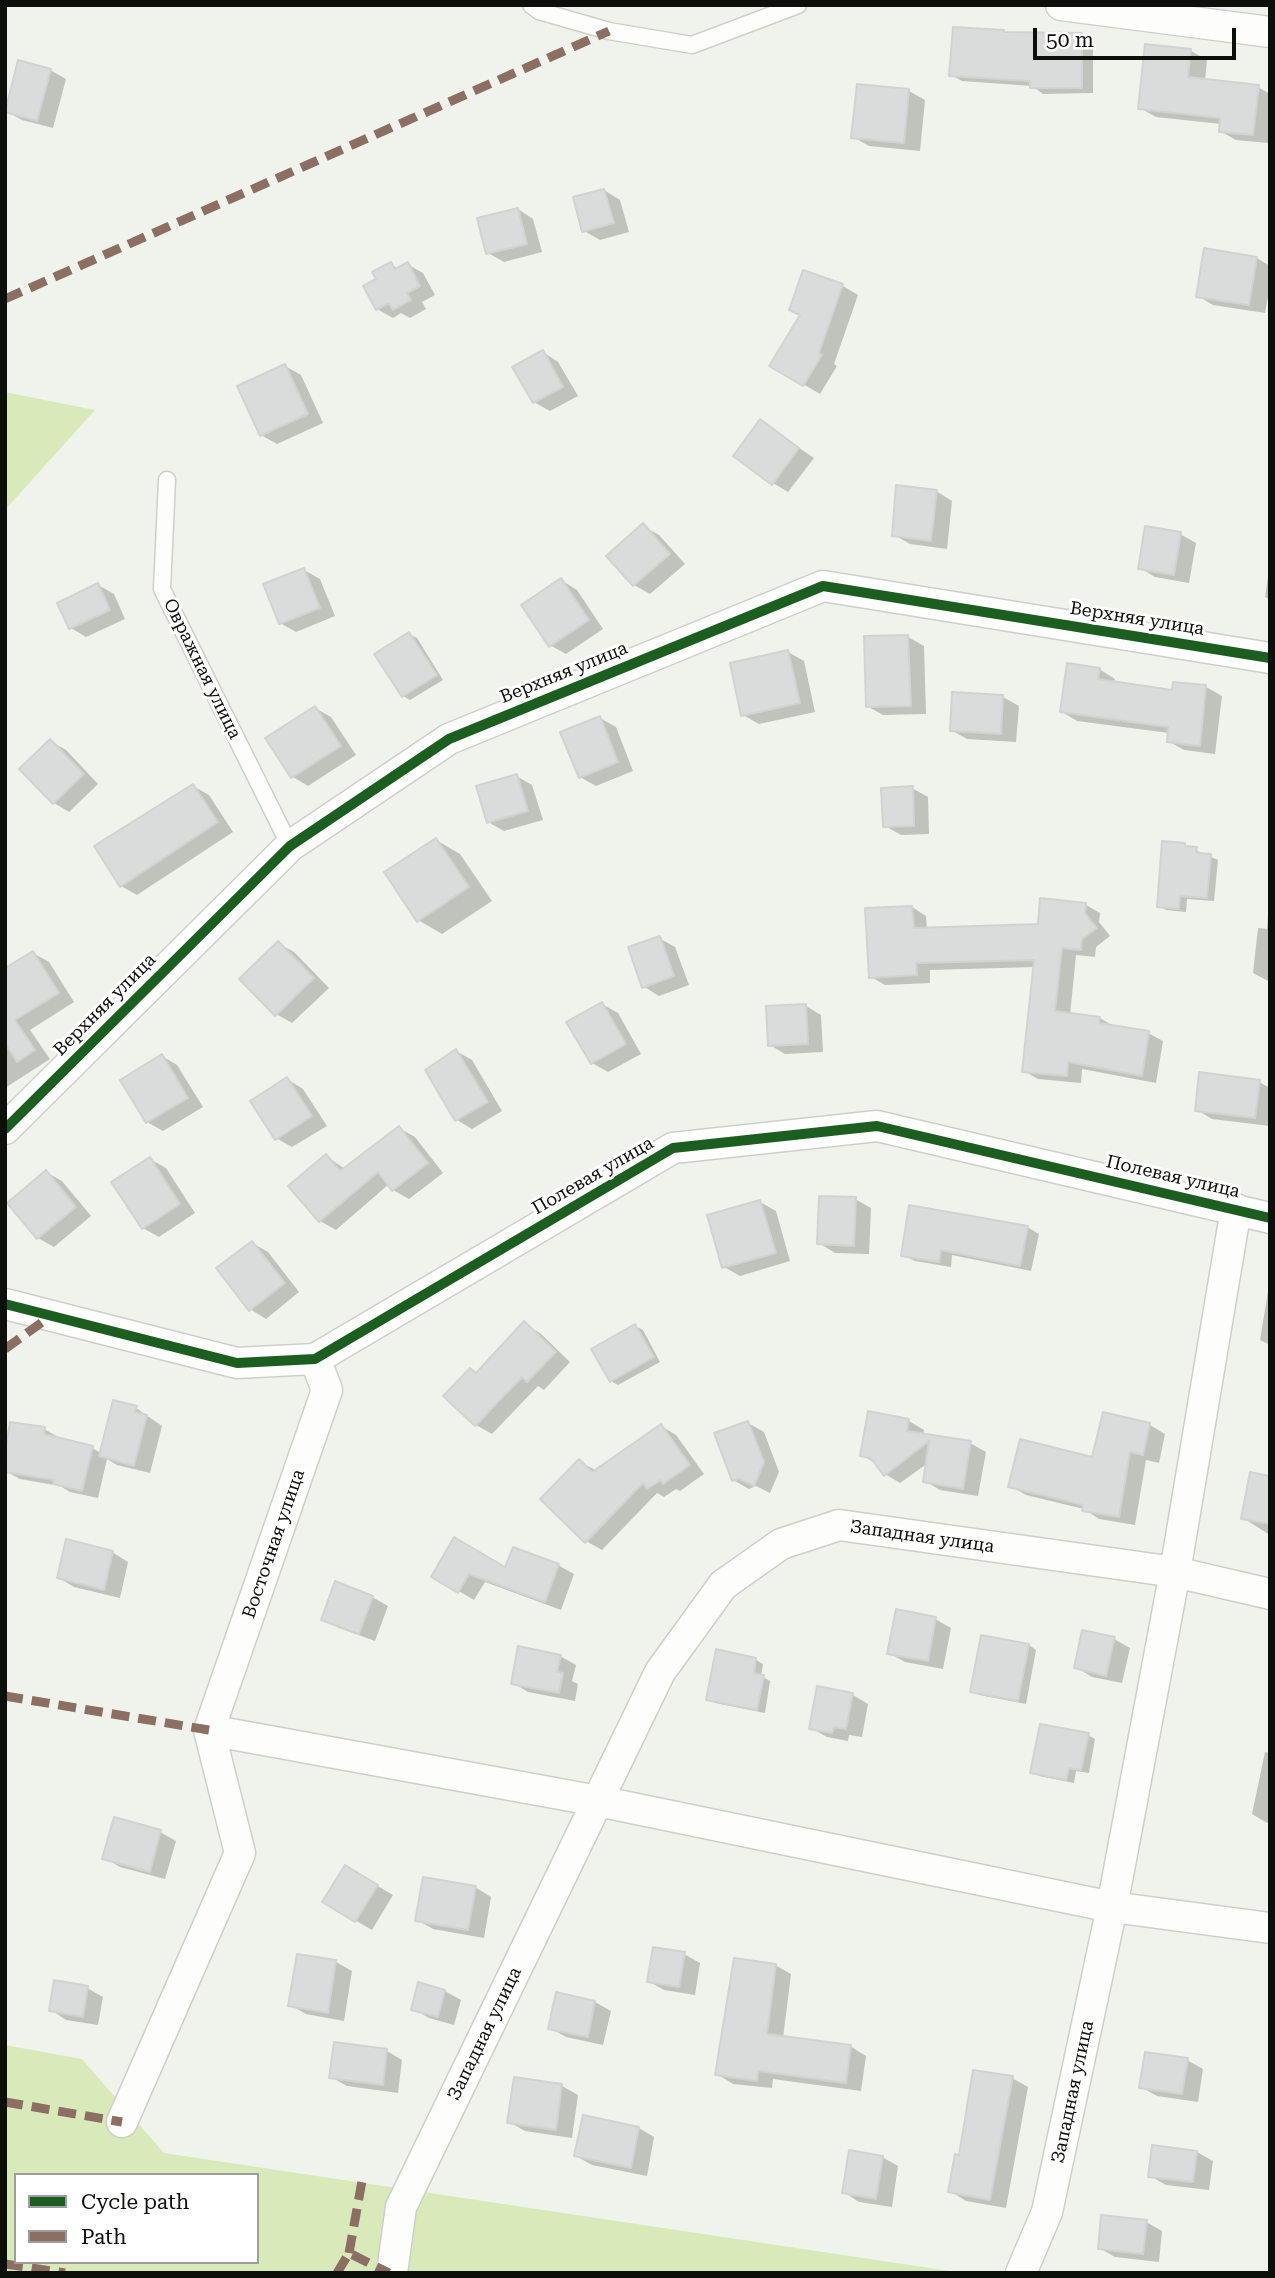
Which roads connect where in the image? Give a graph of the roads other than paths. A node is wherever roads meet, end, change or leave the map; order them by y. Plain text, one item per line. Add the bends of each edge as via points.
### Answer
1 (531, 5) edge
2 (798, 5) edge
3 (1061, 5) edge
4 (1270, 32) edge
5 (167, 480) dead end
6 (1270, 658) edge
7 (290, 846) junction
8 (5, 1129) edge
9 (1236, 1209) junction
10 (1268, 1211) edge
11 (5, 1304) edge
12 (315, 1359) junction
13 (1175, 1572) junction
14 (1270, 1594) edge
15 (209, 1730) junction
16 (598, 1801) junction
17 (1112, 1907) junction
18 (1270, 1928) edge
19 (122, 2122) dead end
20 (392, 2273) edge
21 (1021, 2273) edge

1 - 2 lane via 609,31 692,45
3 - 4 street
5 - 7 lane, Овражная улица via 162,589
6 - 7 street, Верхняя улица via 823,586 449,739
7 - 8 street, Верхняя улица
9 - 10 street, Полевая улица
9 - 12 street, Полевая улица via 877,1126 673,1149
9 - 13 street, Западная улица
11 - 12 street, Полевая улица via 237,1363
12 - 15 street, Восточная улица via 327,1390
13 - 14 street, Западная улица
13 - 16 street, Западная улица via 839,1525 781,1544 723,1585 660,1672
13 - 17 street, Западная улица
15 - 16 street
15 - 19 street via 240,1853
16 - 17 street
16 - 20 street, Западная улица via 401,2207
17 - 18 street
17 - 21 street, Западная улица via 1048,2212

